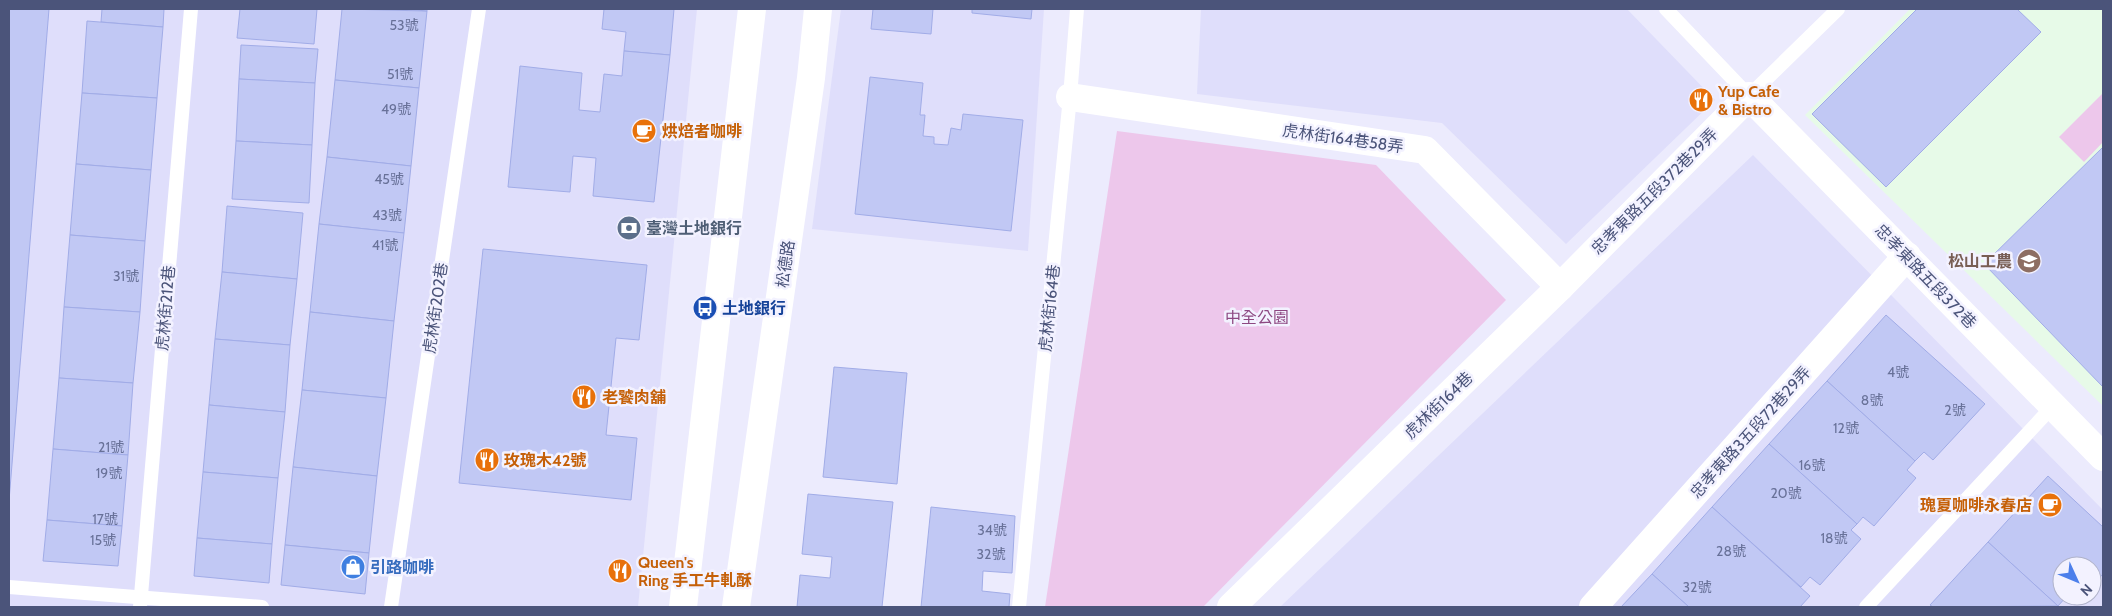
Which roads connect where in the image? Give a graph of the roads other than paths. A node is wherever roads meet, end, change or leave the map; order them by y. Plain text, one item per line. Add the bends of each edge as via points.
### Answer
1 (191, 9) edge
2 (479, 9) edge
3 (752, 9) edge
4 (818, 9) edge
5 (1077, 9) edge
6 (1666, 9) edge
7 (1838, 9) edge
8 (1749, 96) junction
9 (1070, 97) junction
10 (1907, 256) junction
11 (1560, 287) junction
12 (2053, 406) junction
13 (2103, 457) edge
14 (9, 587) edge
15 (140, 602) edge
16 (262, 607) edge
17 (391, 607) edge
18 (683, 607) edge
19 (736, 607) edge
20 (1019, 607) edge
21 (1231, 607) edge
22 (1593, 607) edge
23 (1866, 607) edge

1 - 15 lane, 虎林街212巷
2 - 17 lane, 虎林街202巷
3 - 18 street
4 - 19 street, 松德路
5 - 9 lane, 虎林街164巷
6 - 8 lane
7 - 8 lane
8 - 10 street, 忠孝東路五段372巷
8 - 11 street, 忠孝東路五段372巷29弄
9 - 11 street, 虎林街164巷58弄 via 1425,150
9 - 20 lane, 虎林街164巷
10 - 12 street, 忠孝東路五段372巷
10 - 22 street, 忠孝東路3五段72巷29弄
11 - 21 street, 虎林街164巷
12 - 13 street, 忠孝東路五段372巷
12 - 23 lane
14 - 15 lane
15 - 16 lane

